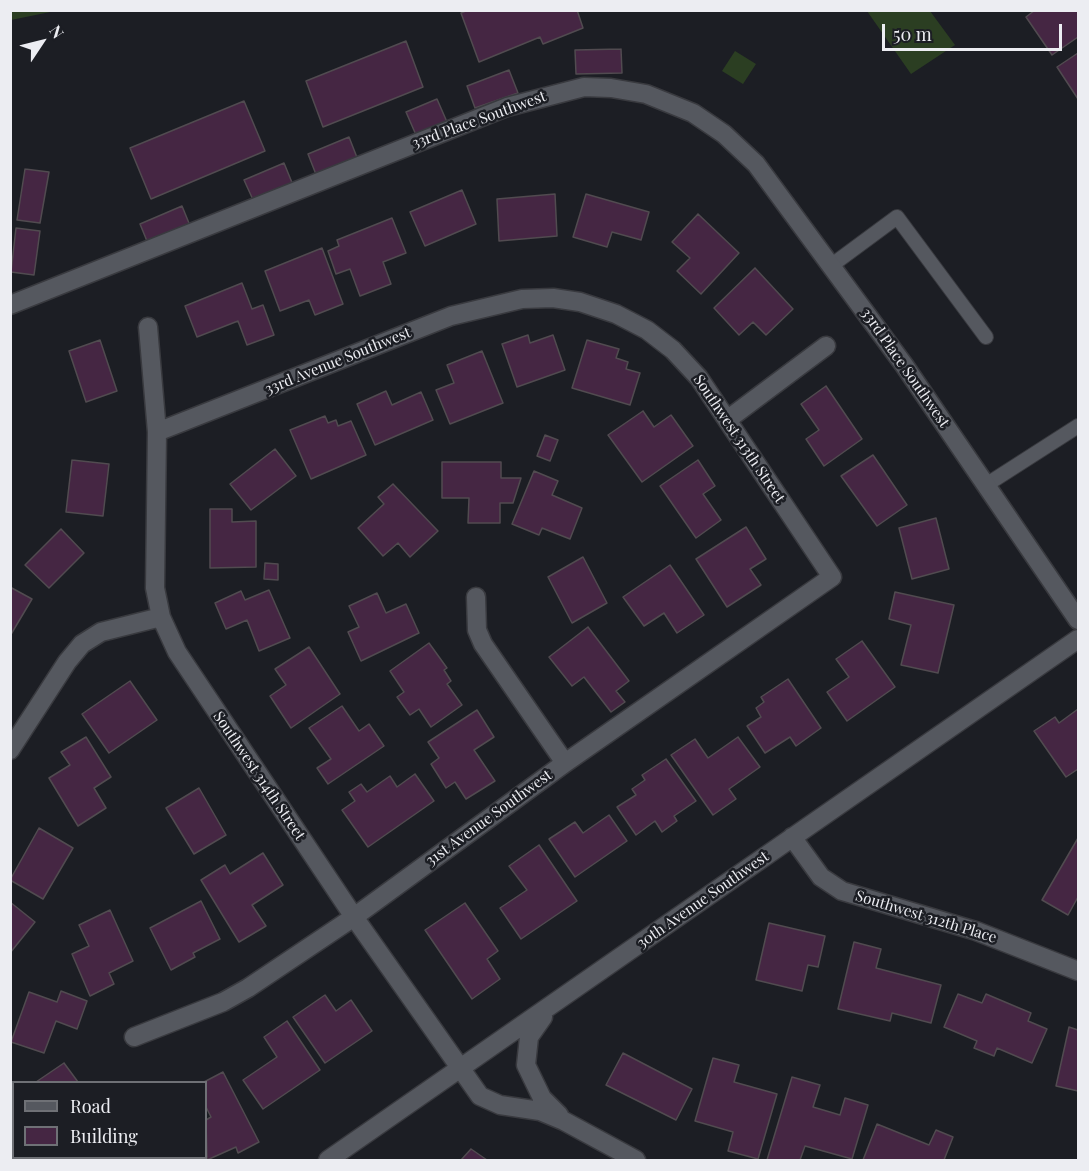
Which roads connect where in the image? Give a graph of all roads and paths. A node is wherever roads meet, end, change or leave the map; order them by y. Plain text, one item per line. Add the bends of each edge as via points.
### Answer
1 (832, 265) junction
2 (522, 299) joint
3 (10, 304) edge
4 (148, 327) dead end
5 (986, 337) dead end
6 (826, 345) dead end
7 (727, 420) junction
8 (1078, 426) edge
9 (157, 432) junction
10 (986, 485) junction
11 (832, 577) joint
12 (476, 597) dead end
13 (161, 617) junction
14 (1078, 620) edge
15 (1078, 639) edge
16 (10, 750) edge
17 (565, 763) junction
18 (792, 837) junction
19 (354, 917) junction
20 (1078, 971) edge
21 (552, 1005) junction
22 (134, 1037) dead end
23 (461, 1070) junction
24 (564, 1121) junction
25 (328, 1161) edge
26 (636, 1161) edge

1 - 3 street, 33rd Place Southwest via 756,164 724,134 693,113 646,94 585,87 507,107
1 - 5 lane via 897,217
1 - 10 street, 33rd Place Southwest
2 - 7 street, Southwest 313th Street via 580,302 647,330 699,378
2 - 9 street, 33rd Avenue Southwest via 451,316
4 - 9 street, Southwest 314th Street
6 - 7 street
7 - 11 street, Southwest 313th Street
8 - 10 lane
9 - 13 street, Southwest 314th Street via 155,588
10 - 14 street, 33rd Place Southwest
11 - 17 street, 31st Avenue Southwest
12 - 17 street via 476,623 483,644
13 - 16 street via 101,632 82,644
13 - 19 street, Southwest 314th Street via 177,652
15 - 18 street, 30th Avenue Southwest
17 - 19 street, 31st Avenue Southwest
18 - 20 street, Southwest 312th Place via 821,877 842,891 976,931
18 - 21 street, 30th Avenue Southwest
19 - 22 street, 31st Avenue Southwest via 223,1002
19 - 23 street, Southwest 314th Street
21 - 23 street, 30th Avenue Southwest
21 - 24 street, Southwest 314th Street via 529,1037 526,1065 542,1098
23 - 24 street, Southwest 314th Street via 488,1101 540,1111
23 - 25 street, 30th Avenue Southwest
24 - 26 street, Southwest 314th Street

